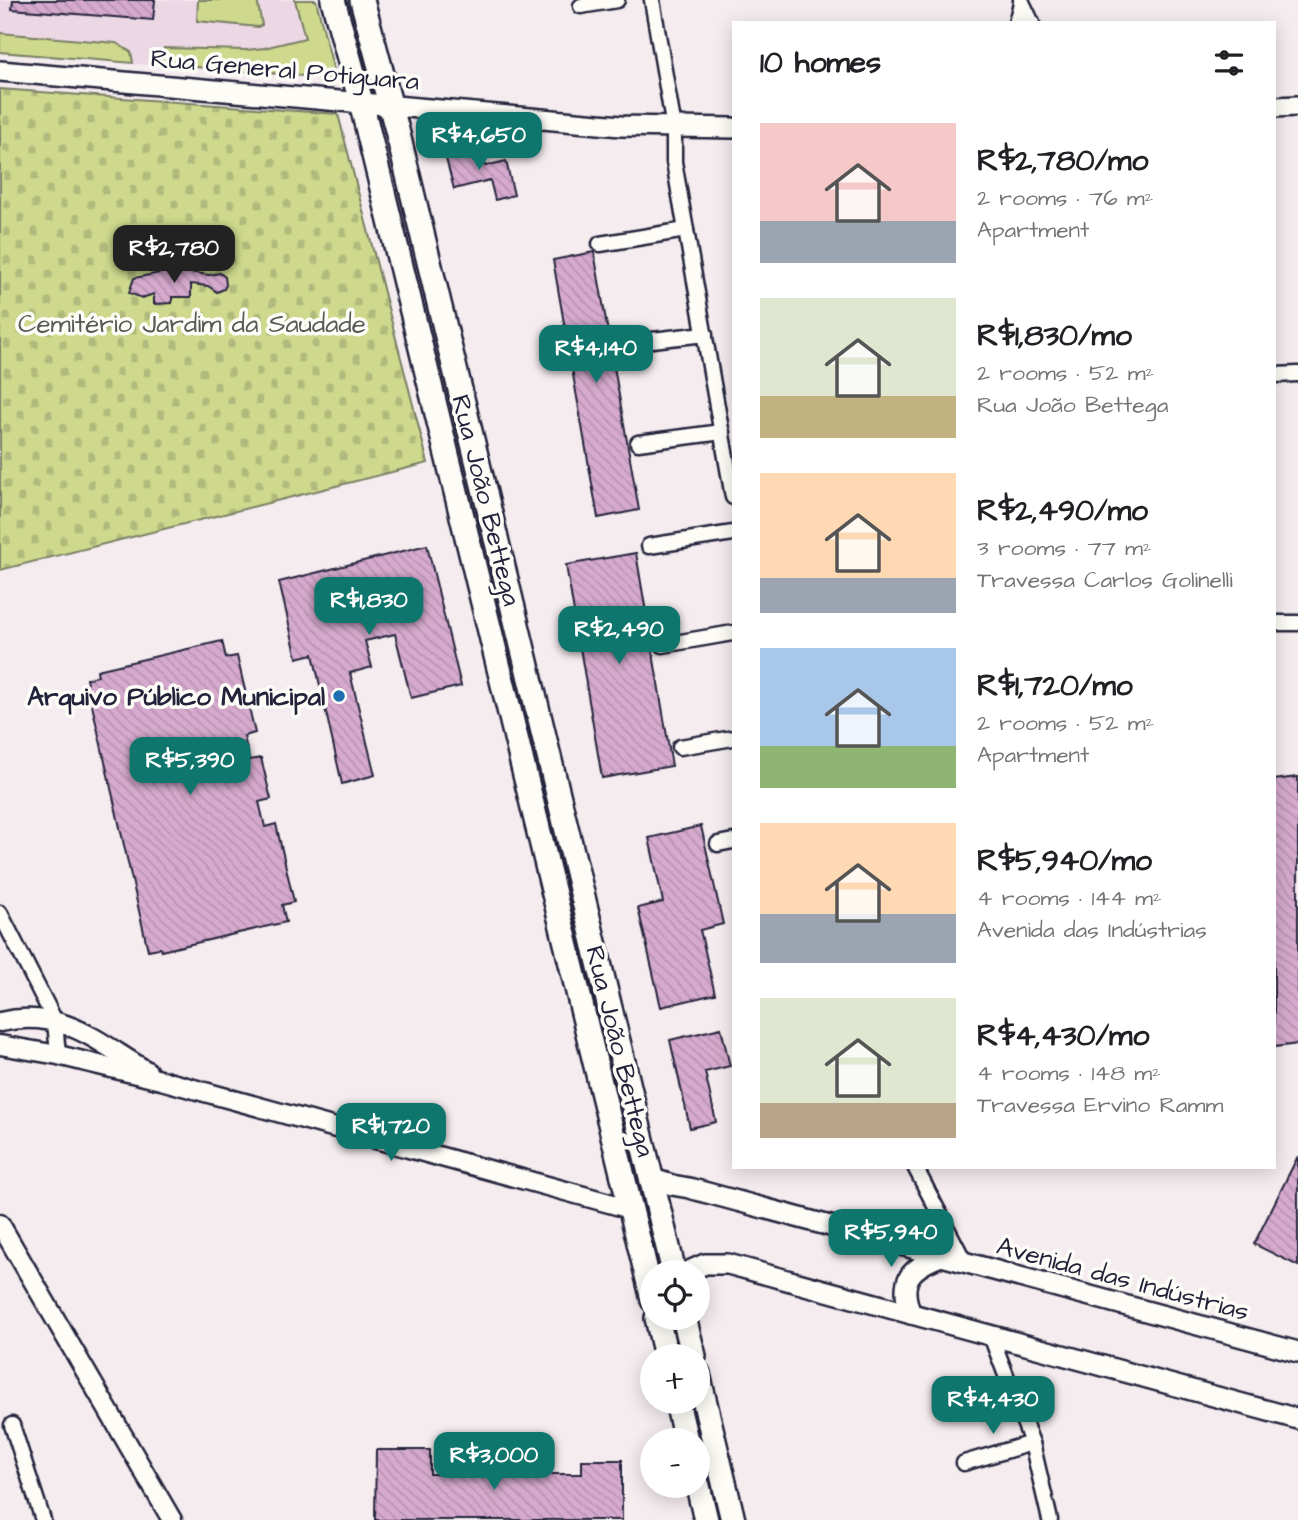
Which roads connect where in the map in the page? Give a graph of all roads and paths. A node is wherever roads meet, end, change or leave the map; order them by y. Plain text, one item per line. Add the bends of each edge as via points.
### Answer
1 (333, 0) edge
2 (362, 0) edge
3 (617, 0) edge
4 (652, 0) edge
5 (1021, 2) edge
6 (581, 6) dead end
7 (1016, 21) edge
8 (1031, 21) edge
9 (0, 71) edge
10 (361, 102) junction
11 (390, 105) junction
12 (1298, 106) edge
13 (1276, 107) edge
14 (674, 128) junction
15 (732, 128) edge
16 (686, 230) junction
17 (600, 244) dead end
18 (705, 334) junction
19 (626, 343) dead end
20 (1298, 374) edge
21 (1276, 375) edge
22 (722, 432) junction
23 (638, 443) dead end
24 (732, 492) edge
25 (732, 533) edge
26 (649, 546) dead end
27 (1276, 623) edge
28 (1298, 623) edge
29 (516, 625) junction
30 (490, 631) junction
31 (732, 633) edge
32 (663, 645) dead end
33 (523, 655) junction
34 (497, 662) junction
35 (732, 738) edge
36 (680, 747) dead end
37 (732, 841) edge
38 (718, 845) dead end
39 (0, 913) edge
40 (55, 1021) junction
41 (0, 1022) edge
42 (0, 1045) edge
43 (58, 1055) junction
44 (161, 1080) junction
45 (638, 1125) junction
46 (611, 1131) junction
47 (916, 1169) edge
48 (650, 1178) junction
49 (631, 1209) junction
50 (0, 1224) edge
51 (941, 1256) junction
52 (643, 1260) edge
53 (671, 1260) edge
54 (965, 1263) junction
55 (710, 1264) edge
56 (911, 1314) junction
57 (991, 1336) junction
58 (1298, 1352) edge
59 (708, 1414) edge
60 (1298, 1419) edge
61 (710, 1424) junction
62 (12, 1425) dead end
63 (702, 1428) edge
64 (1032, 1443) junction
65 (964, 1463) dead end
66 (701, 1498) edge
67 (43, 1520) edge
68 (172, 1520) edge
69 (706, 1520) edge
70 (733, 1520) edge
71 (1050, 1520) edge

1 - 10 main road, Rua João Bettega
2 - 11 main road, Rua João Bettega
3 - 6 street
4 - 14 street
5 - 7 street
5 - 8 street
9 - 10 main road, Rua General Potiguara
10 - 11 main road, Rua General Potiguara
10 - 30 main road, Rua João Bettega
11 - 14 main road, Rua General Potiguara
11 - 29 main road, Rua João Bettega
12 - 13 main road
14 - 15 main road, Rua General Potiguara
14 - 16 street via 674,162
16 - 17 street
16 - 18 street
18 - 19 street
18 - 22 street
20 - 21 street
22 - 23 street
22 - 24 street
25 - 26 street
27 - 28 street
29 - 30 main road
29 - 33 main road, Rua João Bettega
30 - 34 main road, Rua João Bettega
31 - 32 street
33 - 34 main road
33 - 45 main road, Rua João Bettega
34 - 46 main road, Rua João Bettega
35 - 36 street
37 - 38 street
39 - 40 street
40 - 41 street
40 - 43 street
40 - 44 street via 95,1037
42 - 43 street
43 - 44 street
44 - 49 street
45 - 46 main road
45 - 48 main road, Rua João Bettega
46 - 49 main road, Rua João Bettega
47 - 54 street
48 - 51 main road, Avenida das Indústrias
48 - 53 main road, Rua João Bettega
49 - 52 main road, Rua João Bettega
50 - 68 street
51 - 54 main road, Avenida das Indústrias
51 - 56 main road via 913,1270 907,1281 904,1290
54 - 58 main road, Avenida das Indústrias
55 - 56 main road via 728,1265
56 - 57 main road
57 - 60 main road
57 - 64 street
59 - 61 main road
61 - 63 main road
61 - 70 main road
62 - 67 street
64 - 65 street
64 - 71 street
66 - 69 main road

